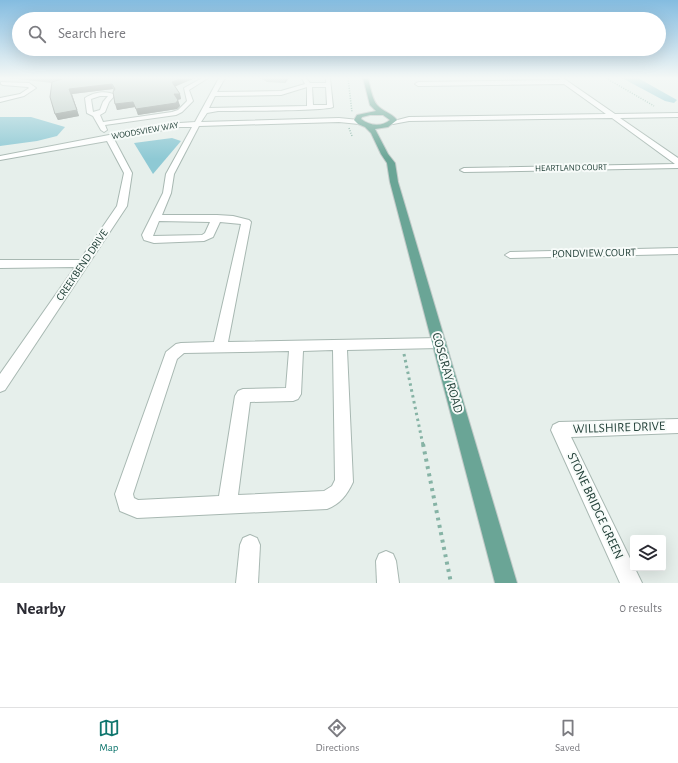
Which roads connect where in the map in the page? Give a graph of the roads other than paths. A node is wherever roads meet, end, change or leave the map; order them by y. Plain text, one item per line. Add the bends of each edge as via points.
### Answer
1 (193, 105) edge
2 (200, 105) edge
3 (221, 105) edge
4 (242, 105) edge
5 (252, 105) edge
6 (277, 105) edge
7 (304, 105) edge
8 (330, 105) edge
9 (373, 105) joint
10 (599, 105) edge
11 (270, 108) joint
12 (310, 108) joint
13 (251, 109) junction
14 (204, 111) junction
15 (96, 114) dead end
16 (678, 115) edge
17 (614, 116) junction
18 (361, 117) junction
19 (388, 119) junction
20 (198, 123) junction
21 (101, 124) junction
22 (367, 125) junction
23 (108, 137) junction
24 (0, 158) edge
25 (678, 162) edge
26 (391, 163) junction
27 (678, 166) edge
28 (464, 170) dead end
29 (156, 218) junction
30 (217, 218) junction
31 (678, 251) edge
32 (510, 255) dead end
33 (84, 263) junction
34 (0, 264) edge
35 (439, 343) junction
36 (340, 345) junction
37 (296, 346) junction
38 (220, 347) junction
39 (0, 386) edge
40 (678, 426) edge
41 (559, 430) joint
42 (227, 505) junction
43 (250, 546) dead end
44 (386, 561) dead end
45 (246, 583) edge
46 (388, 583) edge
47 (506, 583) edge
48 (631, 583) edge

1 - 21 street via 167,116
2 - 14 street
3 - 14 street
4 - 13 street
5 - 13 street
6 - 11 street
7 - 12 street
8 - 12 street
9 - 18 main road
9 - 19 main road
10 - 17 street
11 - 13 street
14 - 20 street
15 - 21 street, CREEKBEND DRIVE
16 - 17 street
17 - 19 street
17 - 25 street
18 - 19 main road
18 - 20 street, WOODSVIEW WAY via 339,120
18 - 22 main road
19 - 22 main road via 375,126
19 - 26 main road, COSGRAY ROAD via 383,135 394,158
20 - 23 street, WOODSVIEW WAY
20 - 29 street via 170,174 167,193
21 - 23 street, CREEKBEND DRIVE
22 - 26 main road, COSGRAY ROAD via 372,129 385,158
23 - 24 street, WOODSVIEW WAY
23 - 33 street, CREEKBEND DRIVE via 128,173 122,206
26 - 35 main road, COSGRAY ROAD
27 - 28 street, HEARTLAND COURT
29 - 30 street
29 - 30 street via 147,235 154,240 204,238 209,236
30 - 38 street via 241,219 246,222
31 - 32 street, PONDVIEW COURT
33 - 34 street
33 - 39 street, CREEKBEND DRIVE
35 - 36 street
35 - 47 main road, COSGRAY ROAD
36 - 37 street
36 - 42 street via 344,482 338,492 327,500
37 - 38 street
37 - 42 street via 293,394 243,396
38 - 42 street via 182,348 171,356 124,494 126,504 137,509
40 - 41 street, WILLSHIRE DRIVE
41 - 48 street, STONE BRIDGE GREEN
43 - 45 street
44 - 46 street

